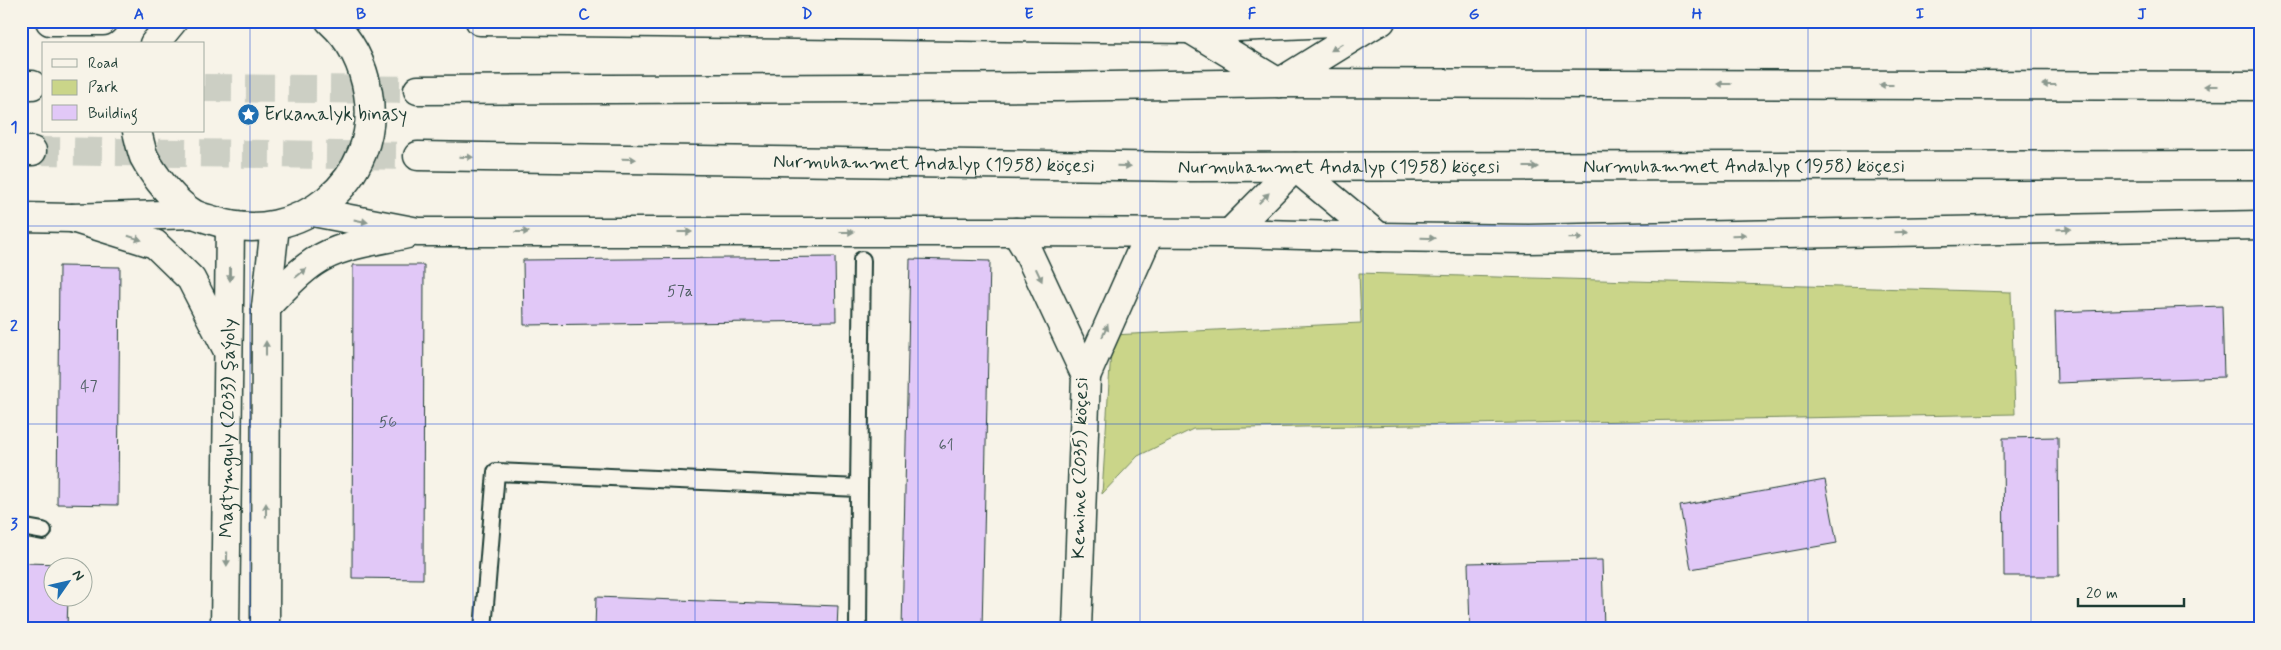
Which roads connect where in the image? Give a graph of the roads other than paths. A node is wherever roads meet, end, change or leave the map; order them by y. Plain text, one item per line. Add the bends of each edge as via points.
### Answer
1 (50, 21) edge
2 (96, 21) edge
3 (173, 21) edge
4 (330, 21) edge
5 (480, 21) edge
6 (1380, 21) edge
7 (1143, 24) edge
8 (983, 25) edge
9 (1190, 29) junction
10 (156, 42) edge
11 (1279, 83) junction
12 (2260, 86) edge
13 (418, 90) tunnel mouth
14 (137, 132) edge
15 (418, 156) tunnel mouth
16 (2260, 165) edge
17 (1295, 167) junction
18 (313, 212) junction
19 (193, 214) junction
20 (21, 217) edge
21 (72, 218) junction
22 (2260, 225) edge
23 (230, 226) junction
24 (275, 226) junction
25 (418, 232) junction
26 (1016, 232) junction
27 (1230, 233) junction
28 (1149, 234) junction
29 (1379, 237) junction
30 (862, 260) dead end
31 (266, 307) junction
32 (230, 354) junction
33 (1086, 376) junction
34 (859, 488) junction
35 (21, 528) edge
36 (43, 531) dead end
37 (225, 629) edge
38 (265, 629) edge
39 (483, 629) edge
40 (858, 629) edge
41 (1077, 629) edge

1 - 2 main road
3 - 10 main road
4 - 18 main road via 344,34 364,69 371,110 364,150 344,185
5 - 8 main road
6 - 9 main road
6 -> 11 main road
7 - 8 main road
7 - 9 main road
9 - 11 main road
12 -> 11 main road
11 - 13 main road
14 - 19 main road via 144,156 164,188
15 -> 17 main road, Nurmuhammet Andalyp (1958) köçesi
17 -> 16 main road, Nurmuhammet Andalyp (1958) köçesi
27 -> 17 main road
17 - 29 main road
18 - 24 main road
18 -> 25 main road
19 - 21 main road
19 - 23 main road
20 - 21 main road
21 -> 32 main road via 155,244 191,279
29 -> 22 main road via 1528,239
23 - 24 main road
23 -> 32 main road, Magtymguly (2033) şaýoly
24 - 31 main road, Magtymguly (2033) şaýoly
25 -> 26 main road
31 -> 25 main road via 315,261 347,248
26 - 28 main road
26 -> 33 main road, Kemine (2035) köçesi via 1028,250
27 - 28 main road
27 - 29 main road
33 -> 28 main road
30 - 34 lane
38 -> 31 main road, Magtymguly (2033) şaýoly
32 -> 37 main road, Magtymguly (2033) şaýoly
33 - 41 main road, Kemine (2035) köçesi
34 - 39 lane via 496,472
34 - 40 lane
35 - 36 lane

